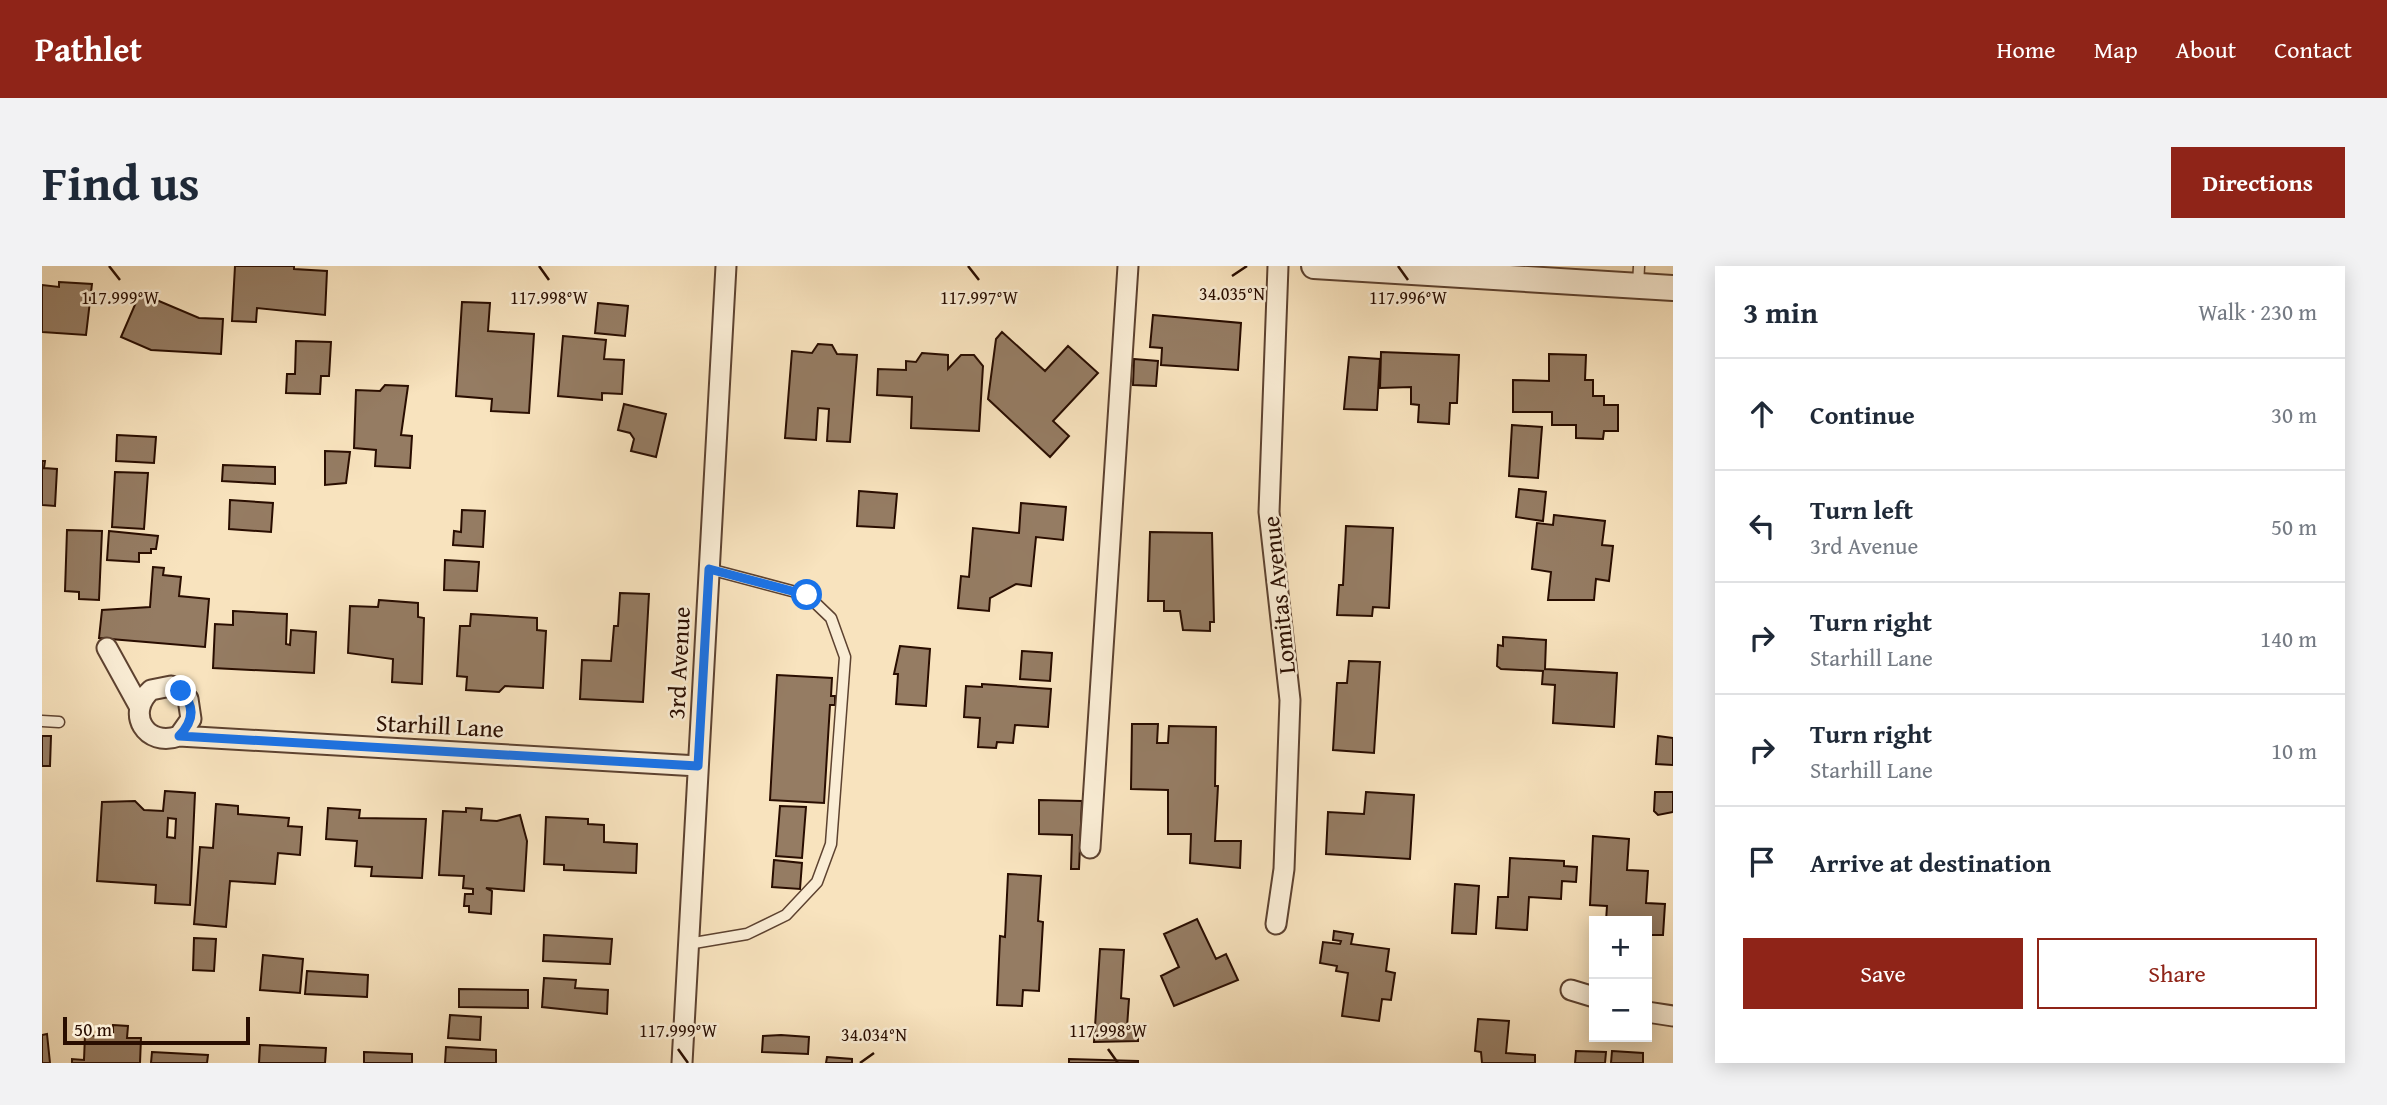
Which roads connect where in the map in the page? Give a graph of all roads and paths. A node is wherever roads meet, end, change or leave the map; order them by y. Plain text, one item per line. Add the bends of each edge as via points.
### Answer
1 (726, 266) edge
2 (1128, 266) edge
3 (1278, 266) edge
4 (1314, 266) edge
5 (1638, 276) edge
6 (1673, 288) edge
7 (709, 569) junction
8 (107, 648) dead end
9 (139, 706) junction
10 (42, 721) edge
11 (59, 722) dead end
12 (179, 736) junction
13 (698, 766) junction
14 (1090, 848) dead end
15 (1276, 923) dead end
16 (687, 945) junction
17 (1571, 990) dead end
18 (1589, 995) edge
19 (1652, 1013) edge
20 (1673, 1016) edge
21 (682, 1063) edge

1 - 7 street, 3rd Avenue
2 - 14 street
3 - 15 street, Lomitas Avenue via 1269,512 1290,700 1283,869
4 - 5 street
5 - 6 street
7 - 13 street, 3rd Avenue
7 - 16 lane via 807,595 831,618 845,657 831,844 817,882 786,915 747,934
8 - 9 street, Starhill Lane
9 - 12 street, Starhill Lane via 142,727 149,734 169,739
9 - 12 street via 151,690 161,686 181,691 192,709
10 - 11 lane
12 - 13 street, Starhill Lane
13 - 16 street, 3rd Avenue
16 - 21 street, 3rd Avenue
17 - 18 street
19 - 20 street

